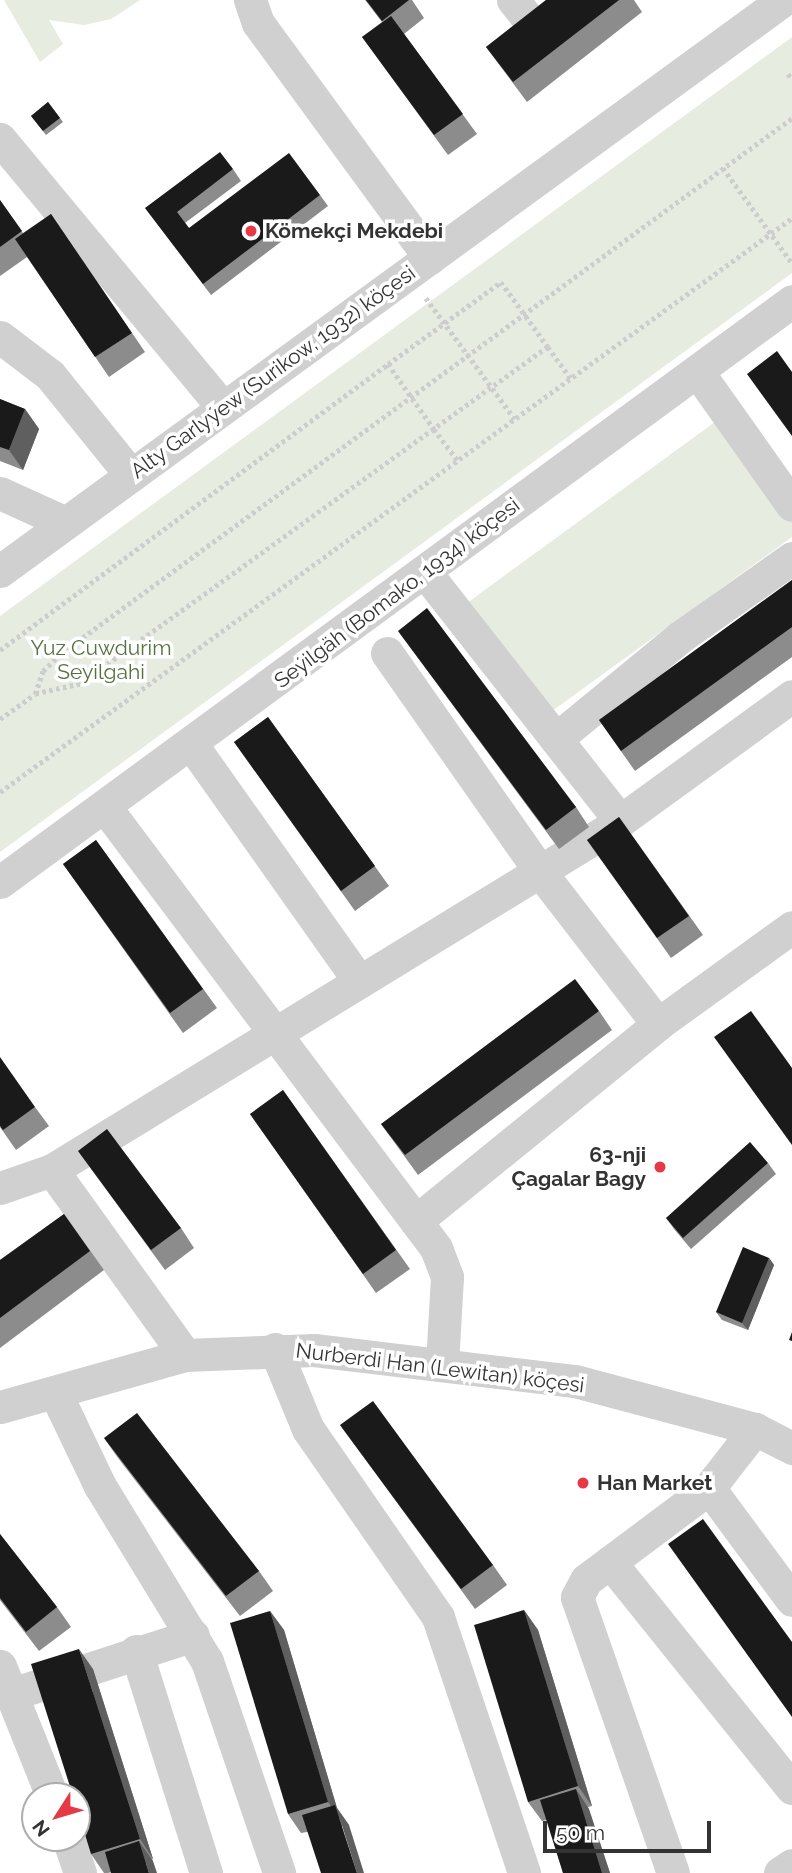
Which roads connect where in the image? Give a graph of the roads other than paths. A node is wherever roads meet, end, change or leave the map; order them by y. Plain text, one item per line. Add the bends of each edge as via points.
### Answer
1 (250, 0) edge
2 (513, 0) edge
3 (783, 0) edge
4 (541, 34) edge
5 (0, 139) edge
6 (430, 258) junction
7 (792, 301) edge
8 (0, 337) edge
9 (697, 371) junction
10 (223, 408) junction
11 (131, 475) junction
12 (0, 493) edge
13 (792, 505) edge
14 (66, 523) junction
15 (792, 558) edge
16 (0, 571) edge
17 (425, 572) junction
18 (387, 653) dead end
19 (792, 696) edge
20 (556, 739) junction
21 (192, 745) junction
22 (104, 807) junction
23 (620, 821) junction
24 (538, 869) junction
25 (0, 882) edge
26 (792, 927) edge
27 (356, 978) junction
28 (658, 1024) junction
29 (272, 1031) junction
30 (52, 1170) junction
31 (0, 1188) edge
32 (416, 1221) junction
33 (275, 1349) junction
34 (186, 1355) junction
35 (442, 1365) junction
36 (55, 1392) junction
37 (0, 1407) edge
38 (755, 1429) junction
39 (792, 1448) edge
40 (709, 1488) junction
41 (610, 1562) junction
42 (792, 1600) edge
43 (193, 1635) junction
44 (136, 1651) junction
45 (6, 1681) edge
46 (46, 1782) edge
47 (792, 1788) edge
48 (73, 1852) edge
49 (792, 1865) edge
50 (80, 1873) edge
51 (206, 1873) edge
52 (279, 1873) edge
53 (524, 1873) edge
54 (673, 1873) edge
55 (780, 1873) edge

1 - 6 street via 258,23
2 - 4 street
3 - 6 street, Alty Garlyýew (Surikow, 1932) köçesi
5 - 10 street
6 - 10 street, Alty Garlyýew (Surikow, 1932) köçesi
7 - 9 street, Seýilgäh (Bomako, 1934) köçesi
8 - 11 street via 50,375
9 - 13 street
9 - 17 street, Seýilgäh (Bomako, 1934) köçesi
10 - 11 street, Alty Garlyýew (Surikow, 1932) köçesi
11 - 14 street, Alty Garlyýew (Surikow, 1932) köçesi
12 - 14 street
14 - 16 street, Alty Garlyýew (Surikow, 1932) köçesi
15 - 20 street via 680,637
17 - 20 street
17 - 21 street, Seýilgäh (Bomako, 1934) köçesi
18 - 24 street
19 - 23 street
20 - 23 street
21 - 22 street, Seýilgäh (Bomako, 1934) köçesi
21 - 27 street
22 - 25 street, Seýilgäh (Bomako, 1934) köçesi
22 - 29 street
23 - 24 street
24 - 27 street
24 - 28 street
26 - 28 street
27 - 29 street
28 - 32 street
29 - 30 street
29 - 32 street
30 - 31 street
30 - 34 street
32 - 35 street via 447,1276
33 - 34 street, Nurberdi Han (Lewitan) köçesi
33 - 35 street, Nurberdi Han (Lewitan) köçesi
33 - 53 street via 309,1429 438,1617
34 - 36 street, Nurberdi Han (Lewitan) köçesi
35 - 38 street, Nurberdi Han (Lewitan) köçesi via 575,1381
36 - 37 street, Nurberdi Han (Lewitan) köçesi
36 - 43 street via 100,1486
38 - 39 street, Nurberdi Han (Lewitan) köçesi
38 - 40 street
40 - 41 street
40 - 42 street
41 - 47 street
41 - 54 street via 586,1580 577,1597 582,1623
43 - 44 street
43 - 52 street via 220,1696
44 - 45 street
44 - 51 street
45 - 46 street
48 - 50 street
49 - 55 street

